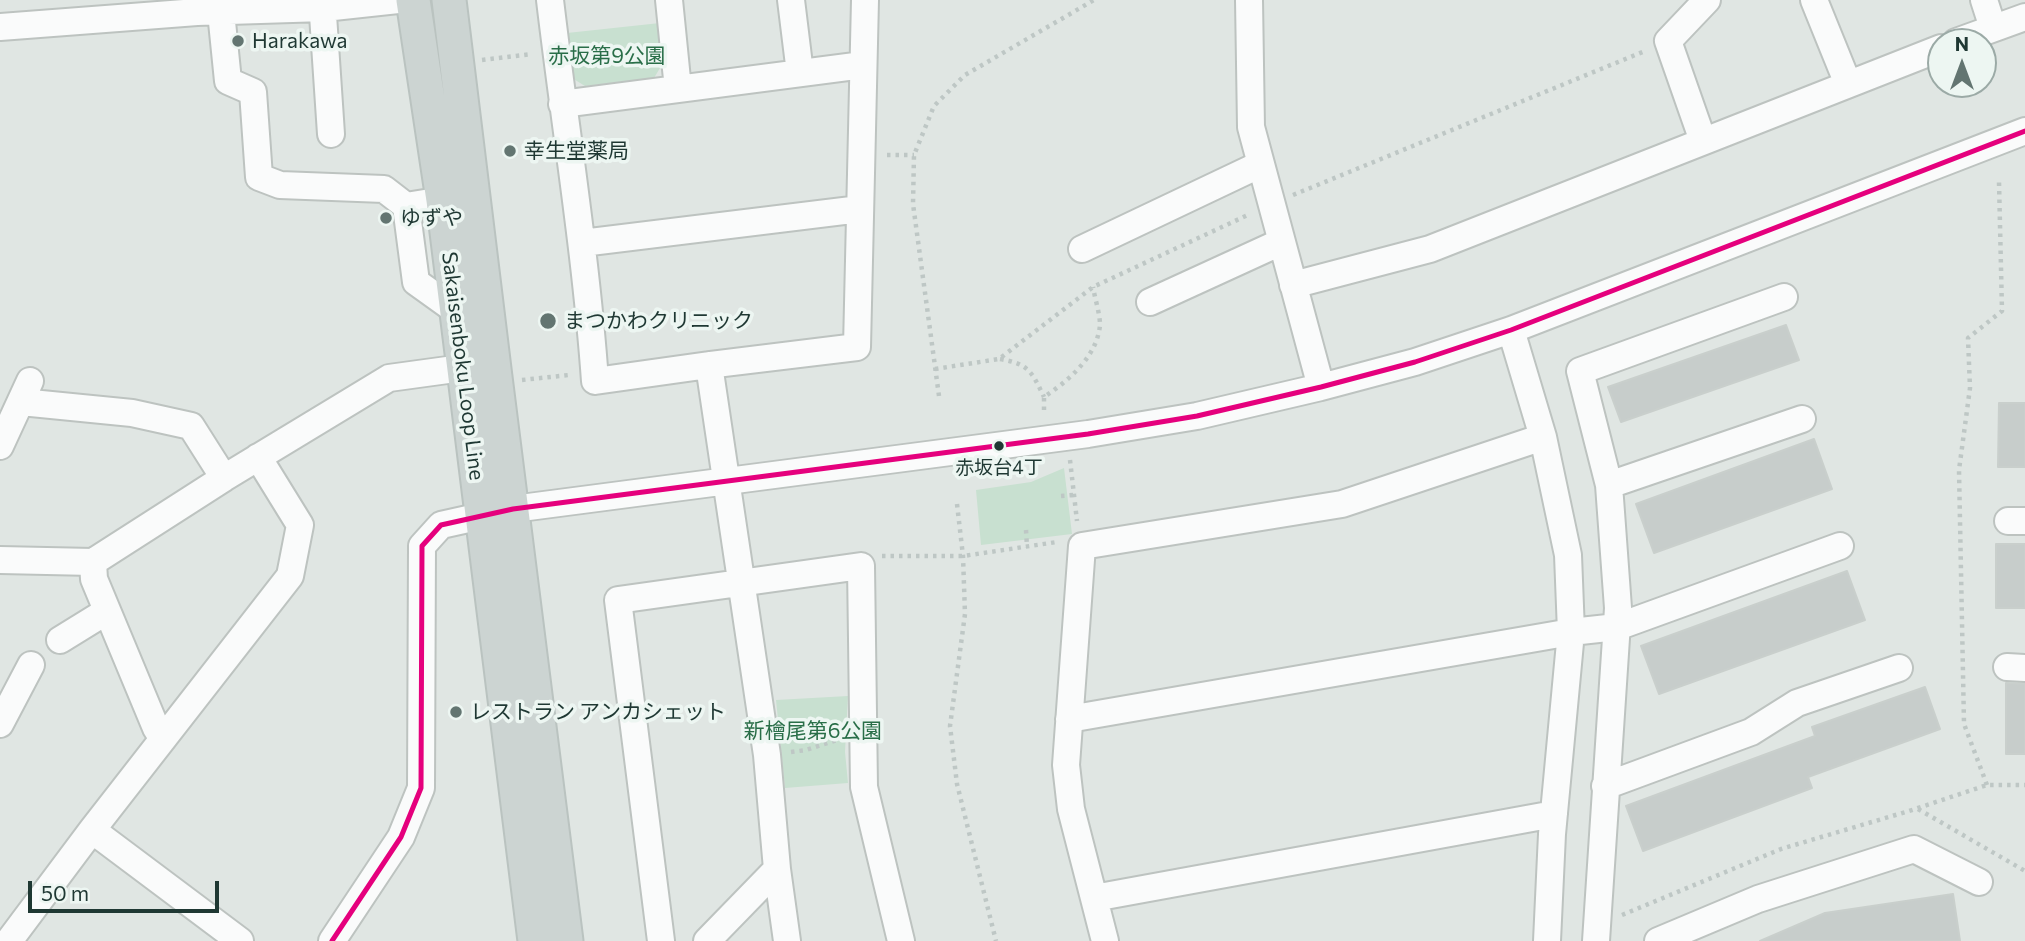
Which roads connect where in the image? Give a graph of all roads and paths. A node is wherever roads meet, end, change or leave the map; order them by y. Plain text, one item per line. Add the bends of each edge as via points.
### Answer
1 (398, 0) edge
2 (413, 0) edge
3 (449, 0) edge
4 (550, 0) edge
5 (669, 0) edge
6 (791, 0) edge
7 (865, 0) edge
8 (1094, 0) edge
9 (1249, 0) edge
10 (1707, 0) edge
11 (1814, 0) edge
12 (1984, 0) edge
13 (323, 4) edge
14 (221, 12) junction
15 (2025, 17) edge
16 (0, 27) edge
17 (1993, 27) joint
18 (1668, 41) junction
19 (556, 51) junction
20 (1927, 53) edge
21 (474, 61) dead end
22 (863, 65) junction
23 (800, 74) junction
24 (1848, 84) junction
25 (678, 89) junction
26 (562, 104) junction
27 (2025, 131) edge
28 (331, 134) dead end
29 (1703, 141) junction
30 (881, 155) dead end
31 (914, 155) junction
32 (1261, 164) junction
33 (1999, 182) dead end
34 (443, 200) junction
35 (1271, 204) junction
36 (406, 206) junction
37 (860, 209) junction
38 (1281, 242) junction
39 (582, 243) junction
40 (1082, 249) dead end
41 (1293, 285) junction
42 (1093, 287) junction
43 (1784, 297) dead end
44 (1150, 302) dead end
45 (455, 310) junction
46 (1511, 330) junction
47 (999, 359) junction
48 (709, 365) junction
49 (462, 368) junction
50 (935, 369) junction
51 (595, 372) junction
52 (514, 381) dead end
53 (1321, 387) junction
54 (939, 396) dead end
55 (1044, 397) junction
56 (1044, 410) dead end
57 (1802, 419) dead end
58 (1543, 437) junction
59 (0, 446) edge
60 (258, 457) junction
61 (1070, 458) dead end
62 (225, 478) junction
63 (724, 482) junction
64 (1609, 485) junction
65 (1074, 495) junction
66 (1061, 496) dead end
67 (957, 503) dead end
68 (497, 512) junction
69 (1026, 530) dead end
70 (1082, 546) junction
71 (1840, 546) dead end
72 (1027, 547) junction
73 (877, 556) dead end
74 (963, 556) junction
75 (0, 560) edge
76 (93, 562) junction
77 (742, 583) junction
78 (107, 611) junction
79 (1617, 627) junction
80 (1571, 632) junction
81 (60, 640) dead end
82 (1899, 668) dead end
83 (17, 679) edge
84 (1069, 719) junction
85 (0, 724) edge
86 (163, 739) junction
87 (836, 739) dead end
88 (806, 750) dead end
89 (1987, 785) junction
90 (2025, 785) edge
91 (1605, 786) junction
92 (1917, 808) junction
93 (1554, 814) junction
94 (92, 830) junction
95 (777, 869) junction
96 (2025, 871) edge
97 (1979, 882) dead end
98 (1094, 898) junction
99 (1595, 934) edge
100 (9, 941) edge
101 (240, 941) edge
102 (332, 941) edge
103 (535, 941) edge
104 (566, 941) edge
105 (662, 941) edge
106 (707, 941) edge
107 (788, 941) edge
108 (901, 941) edge
109 (996, 941) edge
110 (1105, 941) edge
111 (1547, 941) edge
112 (1658, 941) edge

1 - 13 street
2 - 34 main road, Sakaisenboku Loop Line
3 - 68 main road, Sakaisenboku Loop Line via 492,361
4 - 19 street
5 - 25 street
6 - 23 street
7 - 22 street
8 - 31 path via 965,75 934,106
9 - 32 street via 1251,127
10 - 18 street
11 - 24 street
12 - 17 street
13 - 14 street
13 - 28 street
14 - 16 street
14 - 36 street via 228,80 253,92 259,177 280,185 384,189
15 - 17 street
18 - 29 street
18 - 35 path
19 - 21 path
19 - 26 street
20 - 24 street
22 - 23 street
22 - 37 street
23 - 25 street
24 - 29 street
25 - 26 street
26 - 39 street
27 - 46 street
29 - 41 street via 1430,249
30 - 31 path
31 - 50 path via 914,204
32 - 35 street
32 - 40 street
33 - 89 path via 2002,312 1968,338 1970,388 1959,470 1964,724
34 - 36 street
34 - 45 main road, Sakaisenboku Loop Line
35 - 38 street
35 - 42 path
36 - 45 street via 416,282
37 - 39 street
37 - 48 street via 857,347
38 - 41 street
38 - 44 street
39 - 51 street
41 - 53 street
42 - 47 path
42 - 55 path via 1100,324 1096,341 1070,378
43 - 64 street via 1580,371
45 - 49 main road, Sakaisenboku Loop Line
46 - 53 street
46 - 58 street
47 - 50 path
47 - 55 path via 1028,369
48 - 51 street via 595,381
48 - 63 street
49 - 60 street via 389,378
49 - 68 main road, Sakaisenboku Loop Line
50 - 54 path
51 - 52 path
53 - 63 street via 1197,416 1088,434
55 - 56 path
57 - 64 street
58 - 70 street via 1342,503
58 - 80 street via 1568,555
59 - 62 street via 26,392 191,426
60 - 62 street
60 - 86 street via 300,525 290,576
61 - 65 path
62 - 76 street
63 - 68 street
63 - 77 street
64 - 79 street
65 - 66 path
65 - 70 path
67 - 74 path
68 - 102 street via 441,525 422,546 421,788 401,837
68 - 103 main road, Sakaisenboku Loop Line
68 - 104 main road, Sakaisenboku Loop Line
69 - 72 path
70 - 72 path via 1069,541
70 - 84 street
71 - 79 street
72 - 74 path
73 - 74 path
74 - 109 path via 965,614 950,726 957,784
75 - 76 street
76 - 78 street via 94,579
77 - 95 street
77 - 105 street via 618,600
77 - 108 street via 861,566 864,787
78 - 81 street
78 - 86 street
79 - 80 street
79 - 91 street
80 - 84 street
80 - 93 street
82 - 91 street via 1797,703 1751,732
83 - 85 street
84 - 98 street via 1066,765 1071,809
86 - 94 street
87 - 88 path
89 - 90 path
89 - 92 path
91 - 99 street
92 - 96 path
92 - 99 path via 1781,849
93 - 98 street
93 - 111 street
94 - 100 street
94 - 101 street
95 - 106 street
95 - 107 street
97 - 112 street via 1914,849 1758,899
98 - 110 street

